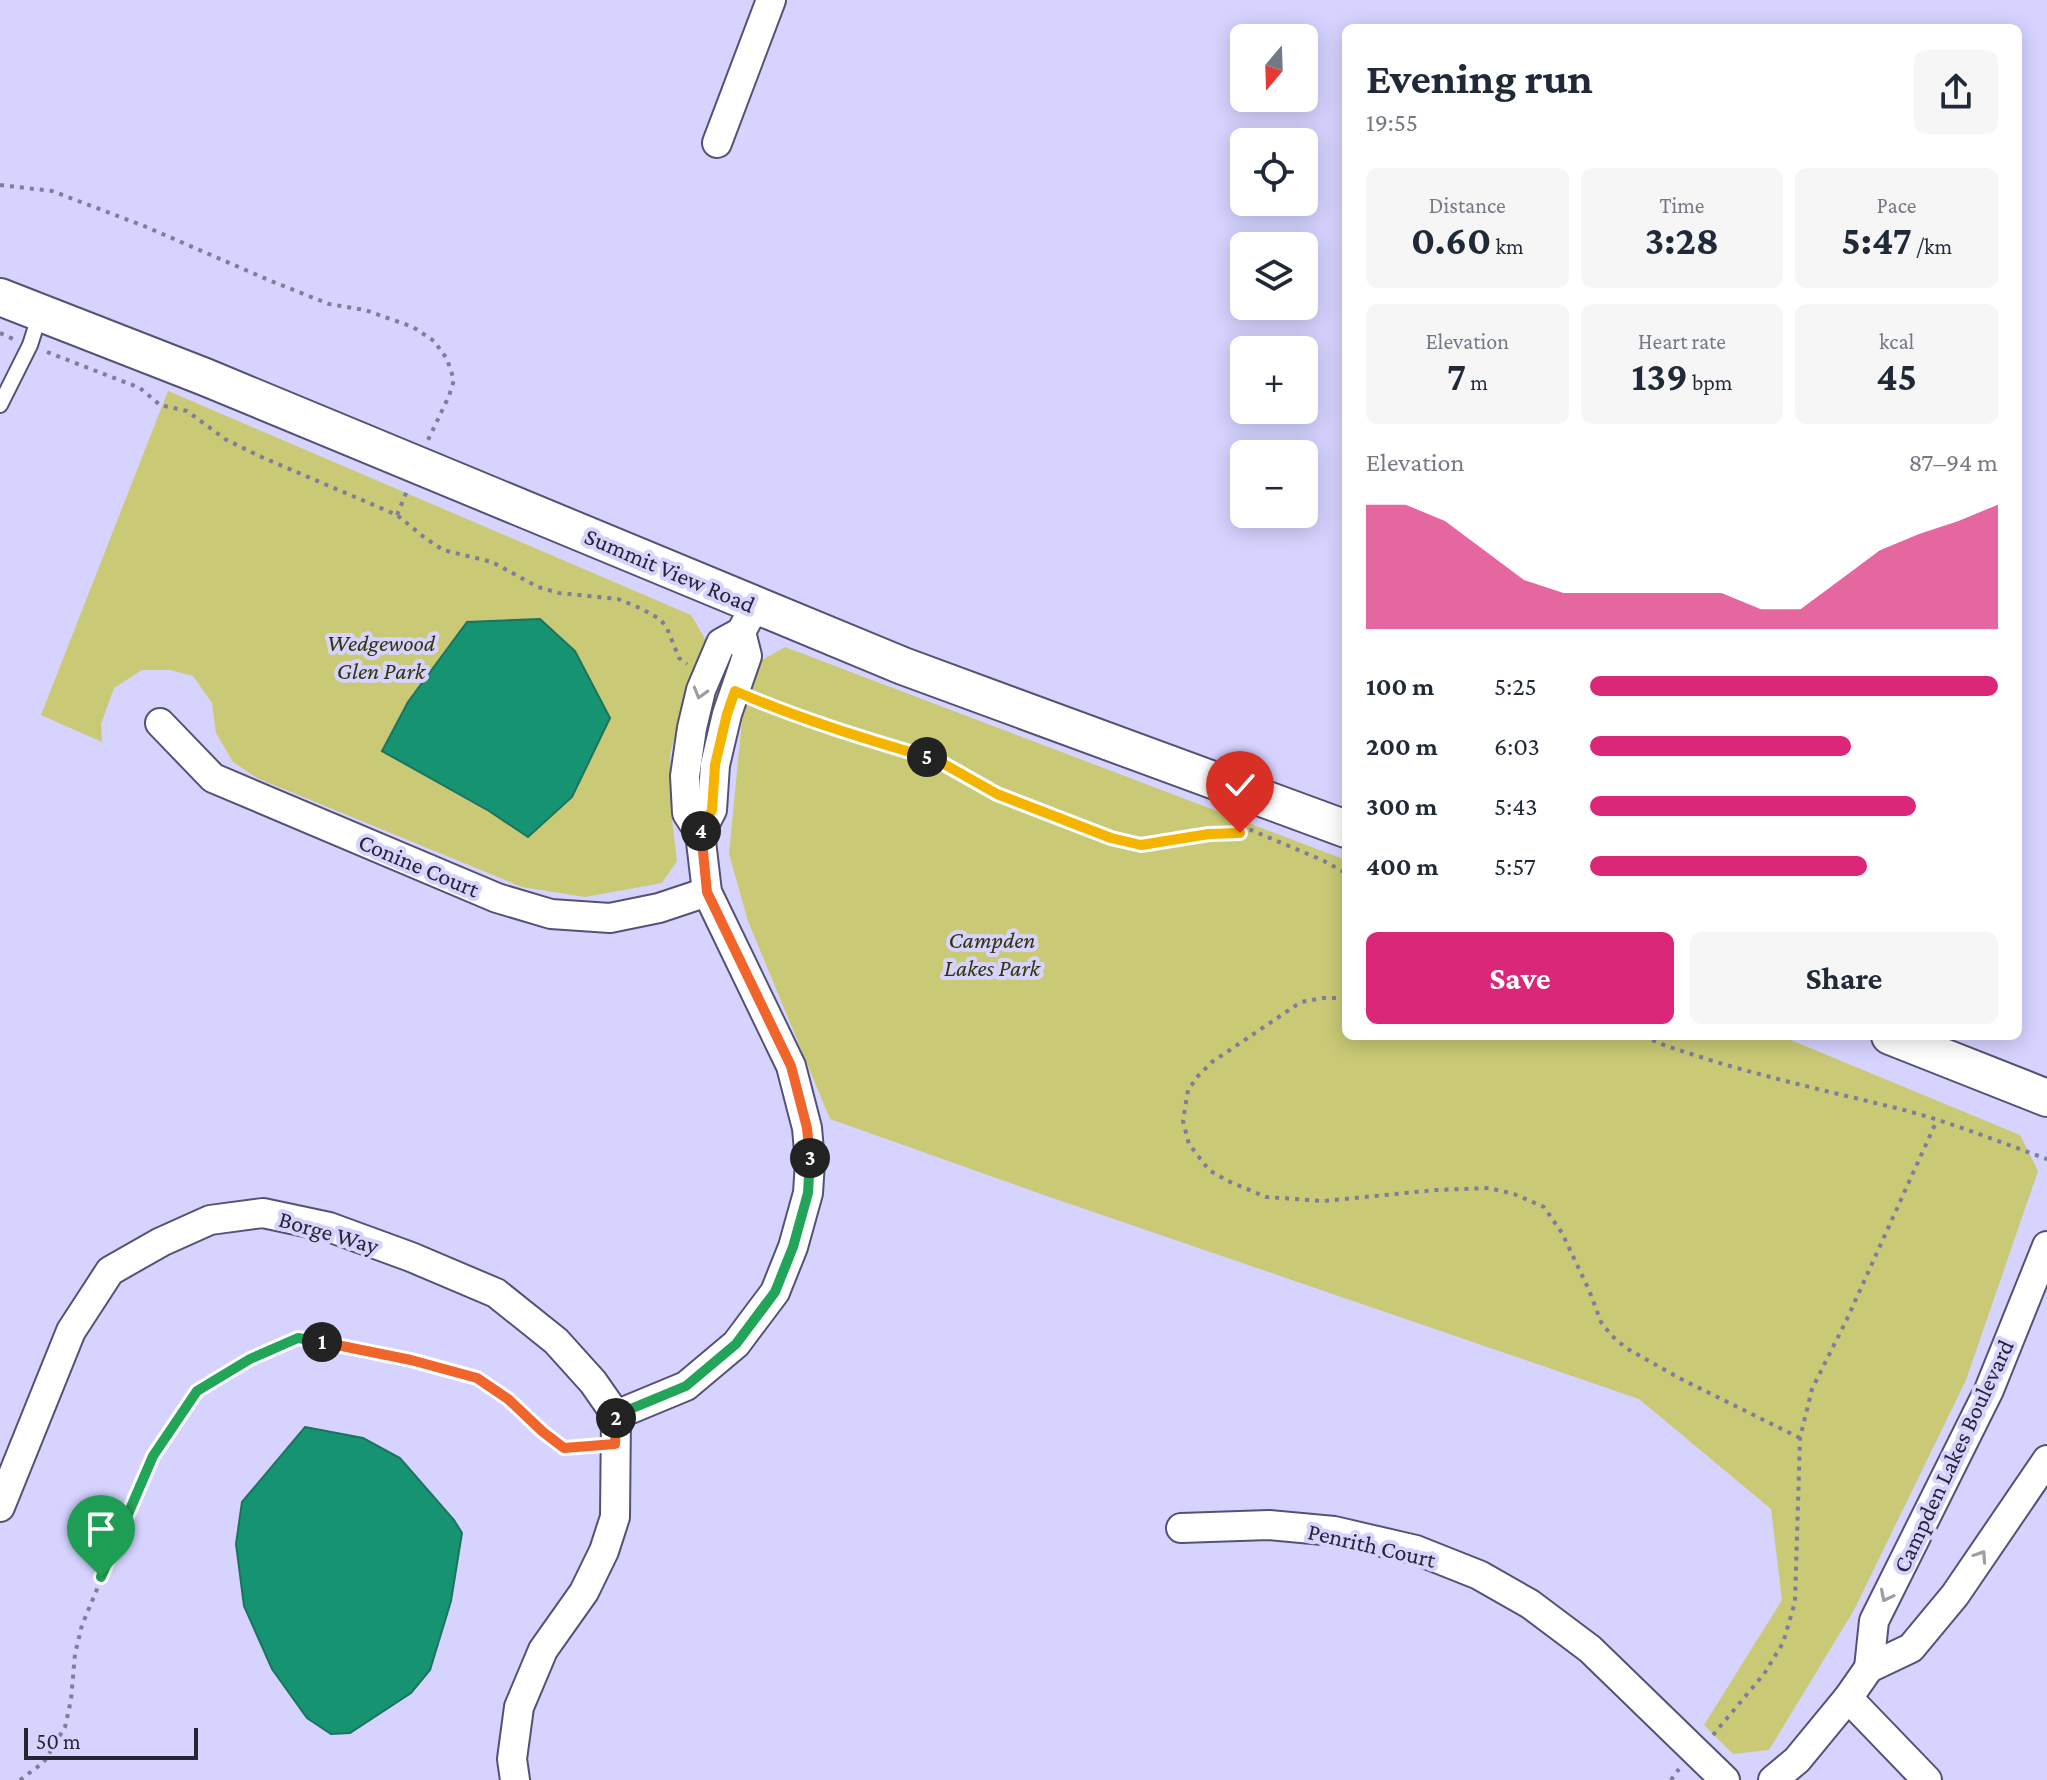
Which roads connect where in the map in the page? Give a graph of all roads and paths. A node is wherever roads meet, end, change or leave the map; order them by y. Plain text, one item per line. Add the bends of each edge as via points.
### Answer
1 (771, 0) edge
2 (717, 143) dead end
3 (0, 185) edge
4 (0, 297) edge
5 (35, 329) junction
6 (0, 333) edge
7 (0, 405) edge
8 (426, 446) dead end
9 (410, 485) dead end
10 (397, 515) junction
11 (748, 619) junction
12 (705, 677) junction
13 (735, 691) junction
14 (160, 723) dead end
15 (1342, 828) edge
16 (700, 833) junction
17 (1342, 871) edge
18 (707, 892) junction
19 (1342, 998) edge
20 (1652, 1040) edge
21 (1900, 1040) edge
22 (2047, 1098) edge
23 (1937, 1120) junction
24 (2047, 1159) edge
25 (2047, 1246) edge
26 (616, 1415) junction
27 (1800, 1438) junction
28 (615, 1444) junction
29 (2047, 1460) edge
30 (0, 1507) edge
31 (1181, 1528) dead end
32 (1869, 1668) junction
33 (1848, 1698) junction
34 (1697, 1751) junction
35 (20, 1780) edge
36 (515, 1780) edge
37 (1671, 1780) edge
38 (1725, 1780) edge
39 (1773, 1780) edge
40 (1927, 1780) edge

1 - 2 street
3 - 8 path via 52,191 329,304 413,327 434,341 454,380
4 - 5 street, Summit View Road
5 - 6 path
5 - 7 lane
5 - 10 path via 140,388 160,405 187,411 225,439
5 - 11 street, Summit View Road via 219,382
9 - 10 path
10 - 12 path via 443,550 492,562 538,587 618,599 640,608 660,619 679,658
11 - 12 street via 721,643
11 - 13 street via 747,656
11 - 15 street, Summit View Road via 918,672
12 -> 16 street via 685,776 687,813
13 - 16 street via 715,765 712,810
13 - 17 path via 935,759 997,794 1111,838 1141,845 1251,830
14 - 18 street, Conine Court via 213,778 497,898 551,914 610,918
16 - 18 street
18 - 26 street via 791,1066 807,1128 808,1193 775,1292 736,1344 686,1386
19 - 27 path via 1301,1002 1198,1076 1188,1090 1183,1121 1189,1144 1209,1170 1266,1197 1324,1201 1489,1188 1544,1207 1611,1335 1681,1379
20 - 23 path via 1743,1070
21 - 22 street
23 - 24 path
23 - 27 path via 1812,1389
25 -> 32 street, Campden Lakes Boulevard via 1989,1390 1874,1621
26 - 28 street
26 - 30 street, Borge Way via 556,1341 496,1293 329,1227 263,1213 210,1220 110,1271 71,1331
27 - 34 path via 1795,1602 1783,1643 1764,1674
28 - 35 path via 564,1448 477,1378 411,1360 298,1338 250,1359 197,1391 153,1456 82,1625 65,1727 44,1762
28 - 36 street via 615,1517 584,1592 543,1650 519,1707 512,1759
32 -> 29 street, Campden Lakes Boulevard via 1911,1648 1955,1595
31 - 34 street, Penrith Court via 1269,1525 1334,1531 1416,1550 1479,1575 1530,1604 1590,1649
32 - 33 street, Campden Lakes Boulevard
33 - 39 street, Campden Lakes Boulevard via 1797,1760
33 - 40 street
34 - 37 path
34 - 38 street, Penrith Court

